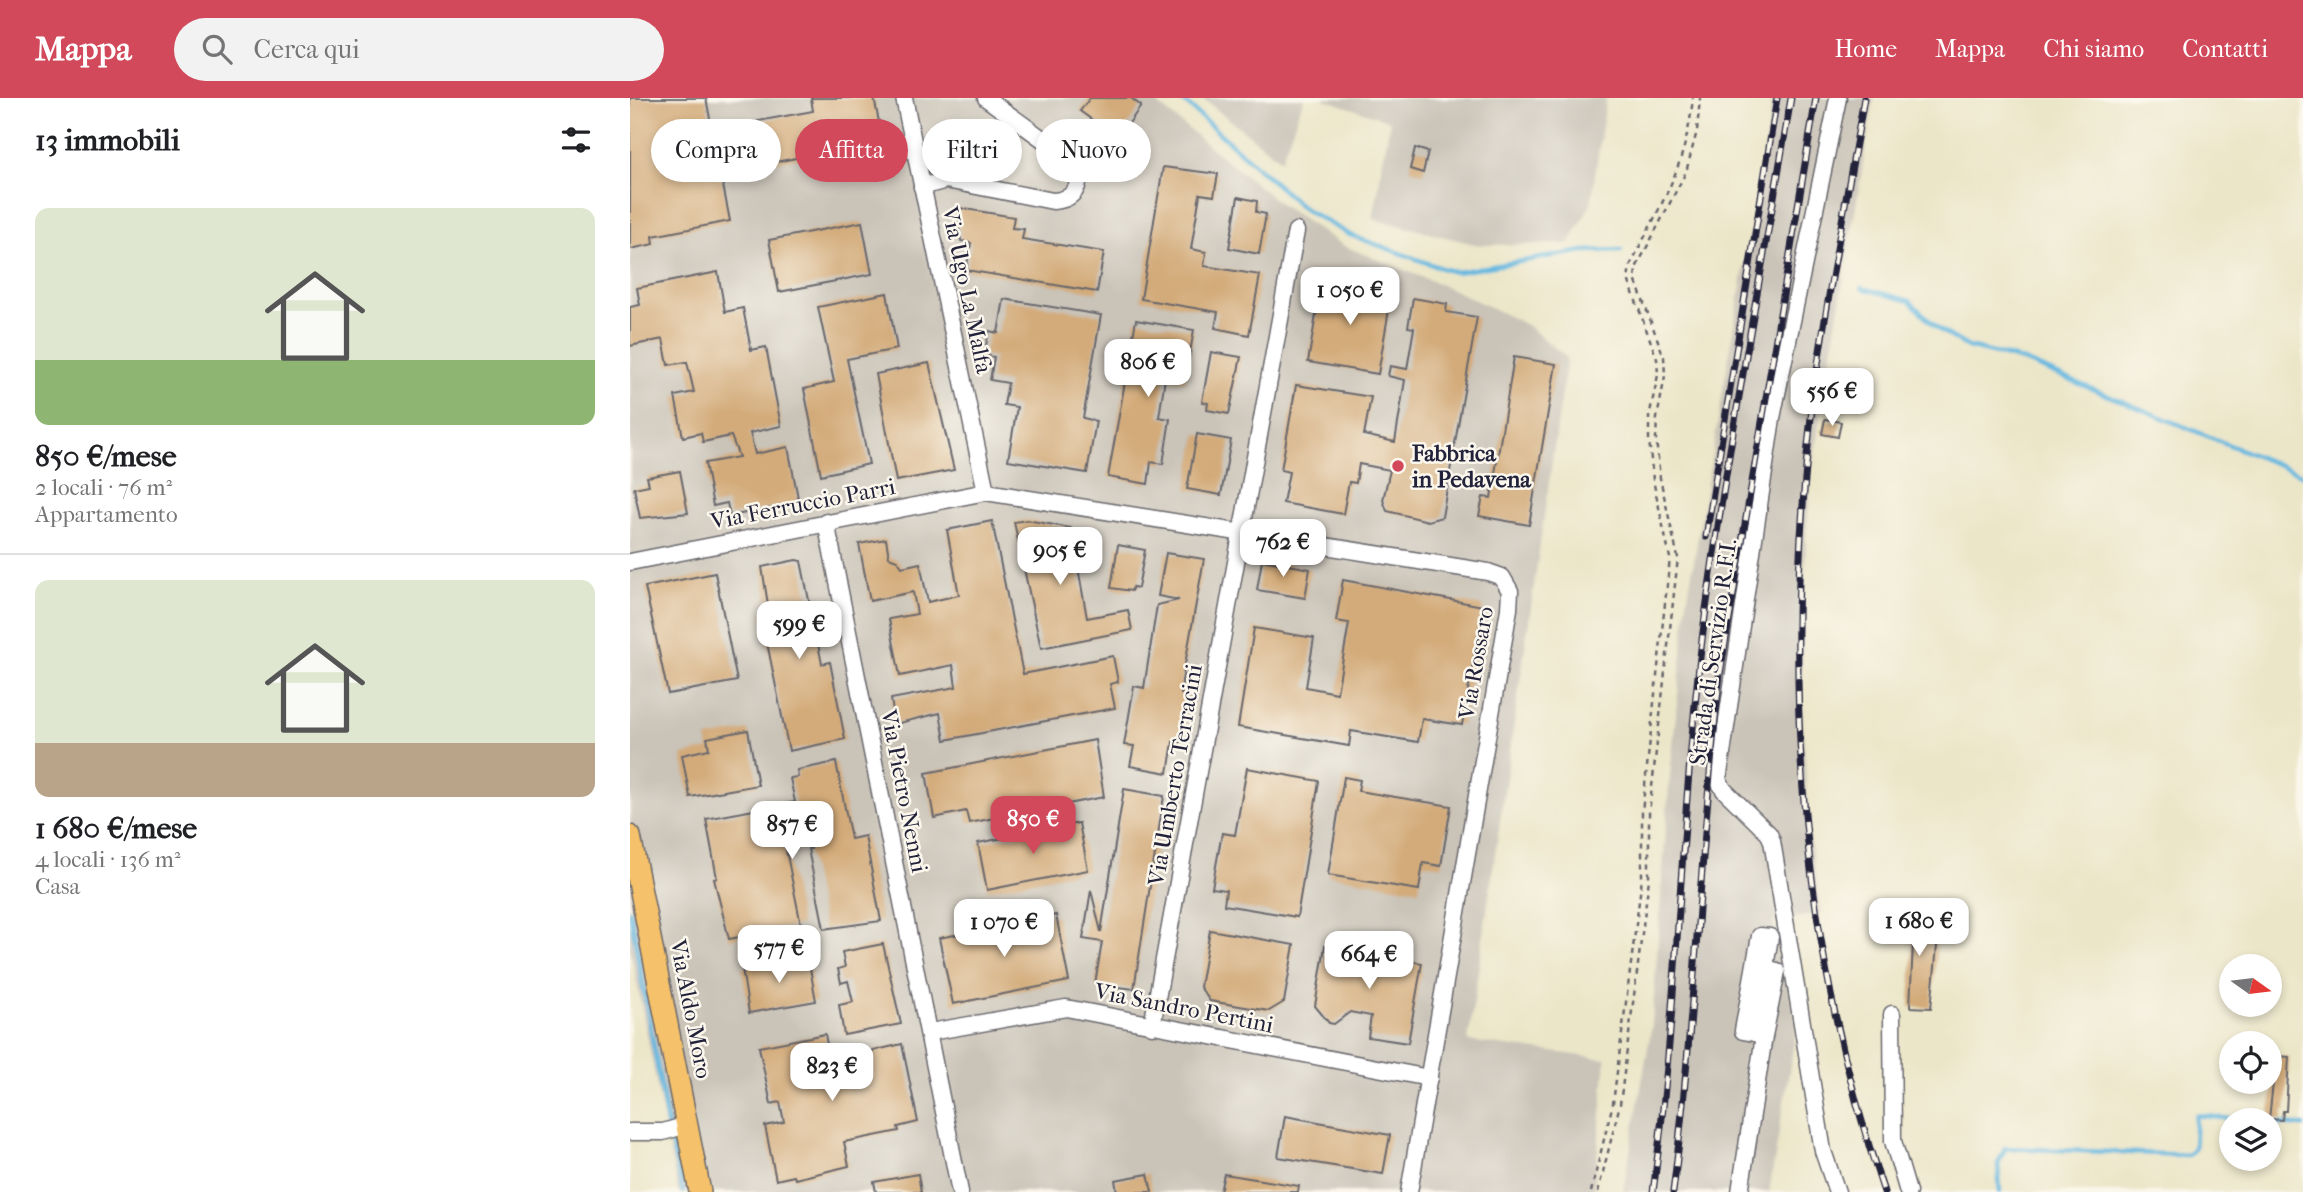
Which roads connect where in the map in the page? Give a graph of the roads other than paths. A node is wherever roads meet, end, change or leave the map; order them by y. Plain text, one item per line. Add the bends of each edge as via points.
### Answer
1 (904, 98) edge
2 (986, 98) edge
3 (1838, 98) edge
4 (922, 187) junction
5 (1296, 231) dead end
6 (986, 492) junction
7 (826, 522) junction
8 (1241, 531) junction
9 (630, 562) edge
10 (630, 836) edge
11 (1892, 1014) dead end
12 (1153, 1026) junction
13 (930, 1032) junction
14 (1759, 1034) junction
15 (1429, 1078) junction
16 (687, 1125) junction
17 (630, 1132) edge
18 (700, 1192) edge
19 (960, 1192) edge
20 (1409, 1192) edge
21 (1740, 1192) edge
22 (1837, 1192) edge
23 (1908, 1192) edge

1 - 4 street, Via Ugo La Malfa
2 - 4 street via 1070,159 1079,176 1074,192 1067,199 1053,201 946,180
3 - 22 street, Strada di Servizio R.F.I. via 1772,418 1718,780 1772,841 1823,1151
4 - 6 street, Via Ugo La Malfa
5 - 8 street, Via Umberto Terracini
6 - 7 street, Via Ferruccio Parri
6 - 8 street, Via Rossaro
7 - 9 street, Via Ferruccio Parri
7 - 13 street, Via Pietro Nenni
8 - 12 street, Via Umberto Terracini
8 - 15 street, Via Rossaro via 1488,572 1502,577 1509,587 1509,609
10 - 16 main road, Via Aldo Moro
11 - 23 street via 1893,1141
12 - 13 street, Via Sandro Pertini via 1066,1008
12 - 15 street, Via Sandro Pertini
13 - 19 street, Via Pietro Nenni
14 - 14 street via 1777,971 1765,968 1770,937 1760,936 1743,1031
14 - 21 street
15 - 20 street, Via Rossaro
16 - 17 street via 663,1132
16 - 18 main road, Via Aldo Moro

